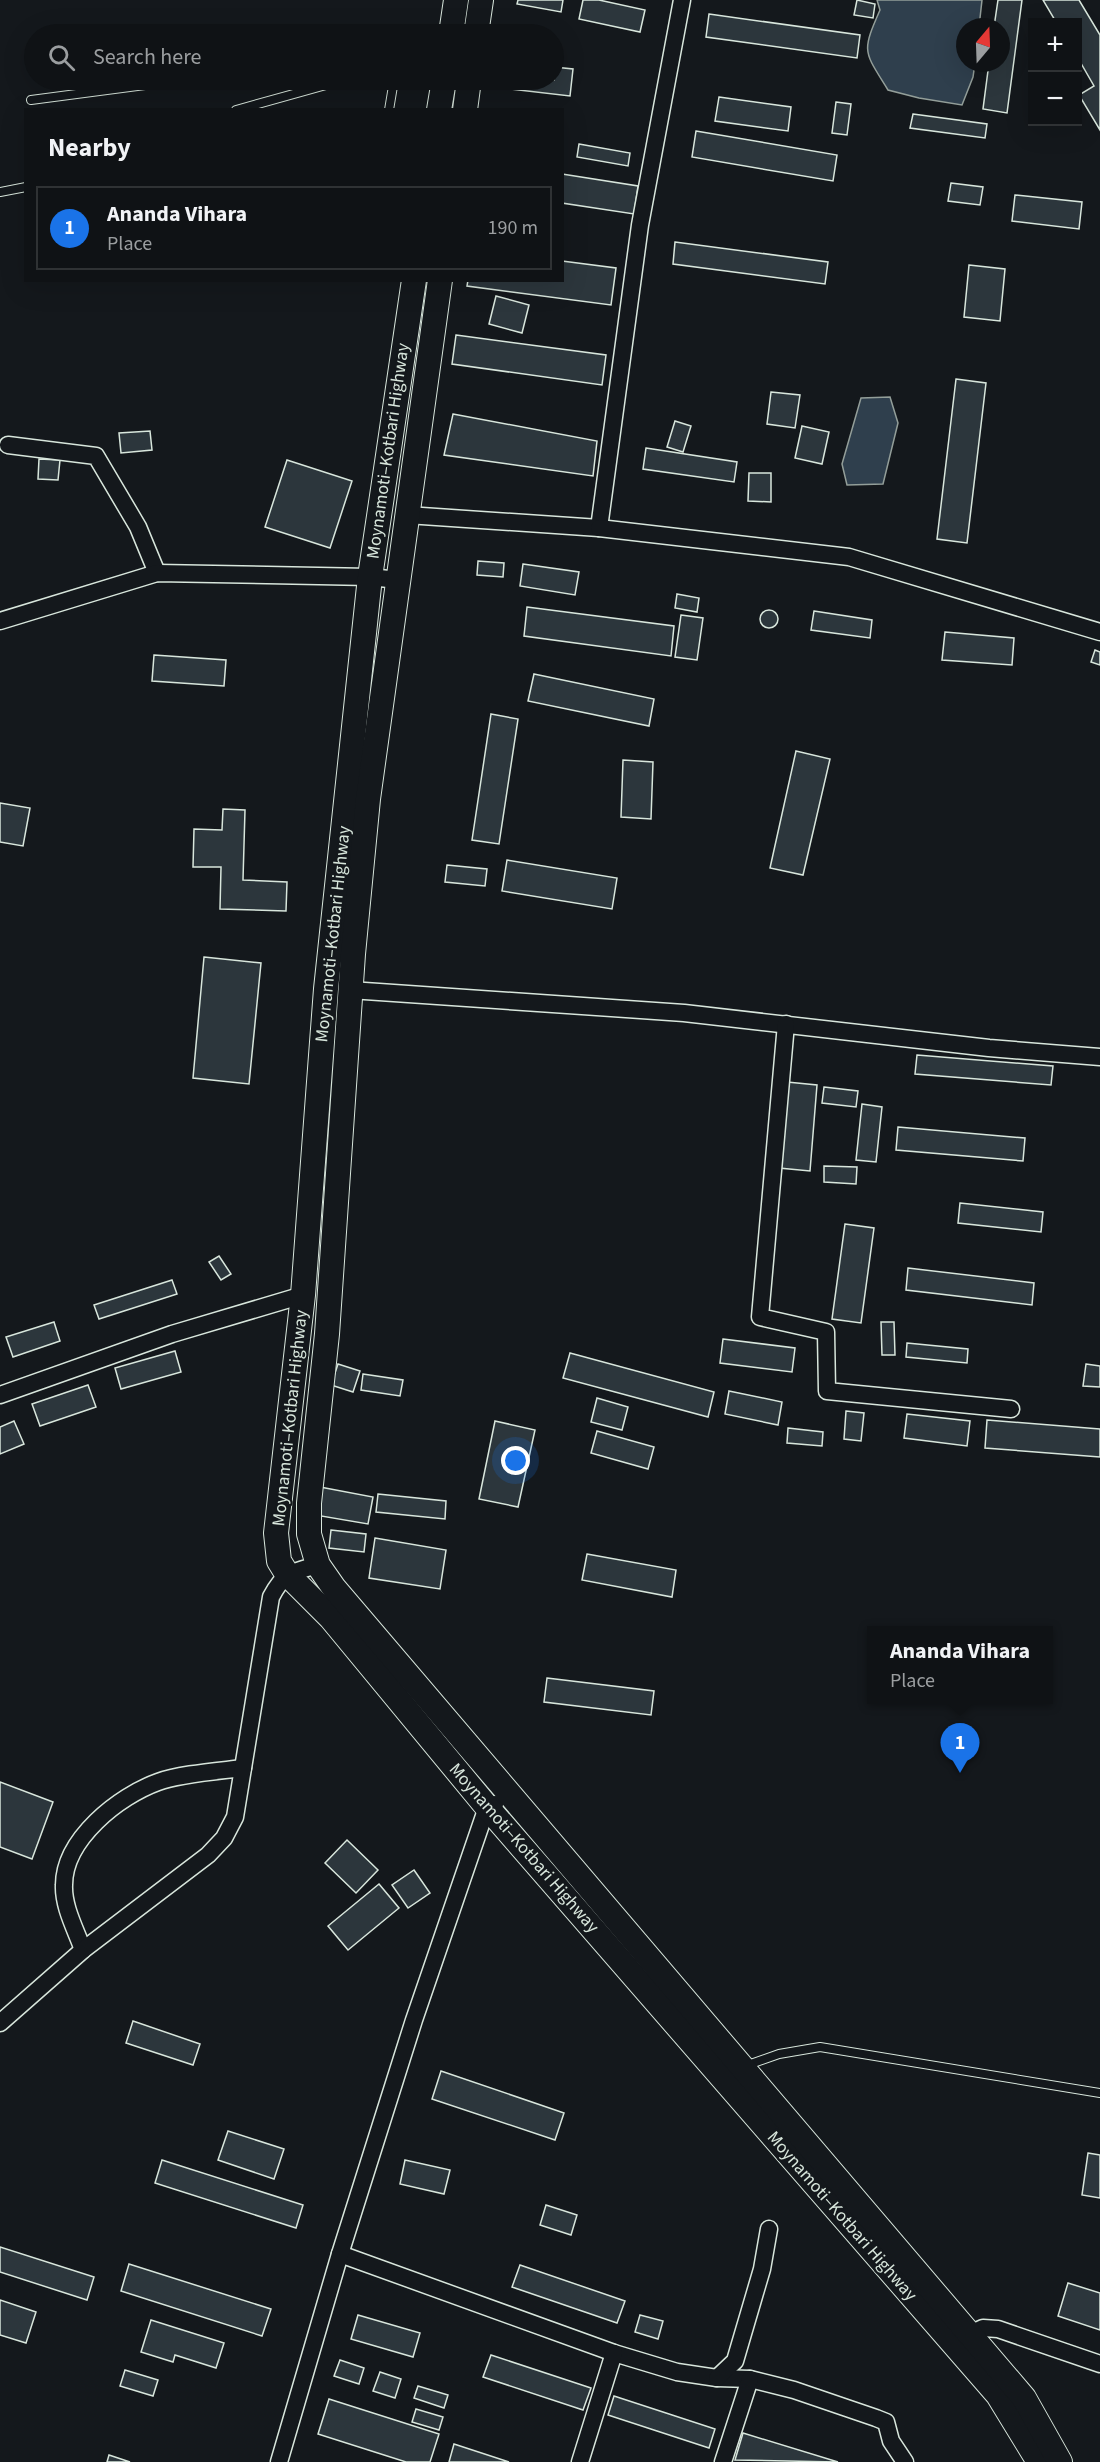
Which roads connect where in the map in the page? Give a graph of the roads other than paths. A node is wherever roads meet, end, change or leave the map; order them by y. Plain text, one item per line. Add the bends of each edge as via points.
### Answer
1 (456, 0) edge
2 (481, 0) edge
3 (682, 0) edge
4 (453, 24) edge
5 (477, 24) edge
6 (107, 90) edge
7 (308, 90) edge
8 (392, 90) edge
9 (442, 90) edge
10 (468, 90) edge
11 (31, 100) dead end
12 (243, 108) edge
13 (389, 108) edge
14 (439, 108) edge
15 (465, 108) edge
16 (24, 187) edge
17 (0, 192) edge
18 (414, 282) edge
19 (440, 282) edge
20 (8, 445) dead end
21 (407, 515) junction
22 (599, 528) junction
23 (157, 573) junction
24 (370, 577) junction
25 (398, 580) junction
26 (0, 621) edge
27 (1100, 632) edge
28 (350, 990) junction
29 (786, 1024) junction
30 (1100, 1057) edge
31 (303, 1295) junction
32 (0, 1395) edge
33 (1011, 1409) dead end
34 (318, 1565) junction
35 (287, 1574) junction
36 (243, 1768) junction
37 (510, 1796) junction
38 (487, 1808) junction
39 (83, 1950) junction
40 (0, 2024) edge
41 (734, 2074) junction
42 (1100, 2093) edge
43 (769, 2229) dead end
44 (340, 2254) junction
45 (961, 2338) junction
46 (614, 2353) junction
47 (1100, 2364) edge
48 (717, 2378) junction
49 (750, 2379) junction
50 (279, 2462) edge
51 (580, 2462) edge
52 (723, 2462) edge
53 (905, 2462) edge
54 (1039, 2462) edge
55 (1060, 2462) edge

1 - 4 main road
2 - 5 main road
3 - 22 street via 640,225
6 - 11 lane
7 - 12 lane
8 - 13 lane
9 - 14 main road
10 - 15 main road
16 - 17 lane
18 - 24 main road, Moynamoti–Kotbari Highway
19 - 21 main road, Moynamoti–Kotbari Highway
20 - 23 street via 96,456 138,527
21 - 22 street
21 - 25 main road, Moynamoti–Kotbari Highway
22 - 27 street via 849,557
23 - 24 street
23 - 26 street
24 - 25 street
24 - 31 main road, Moynamoti–Kotbari Highway via 326,989
25 - 28 main road, Moynamoti–Kotbari Highway via 368,799
28 - 29 street via 684,1012
28 - 34 main road, Moynamoti–Kotbari Highway via 327,1334 309,1503 309,1534
29 - 30 street
29 - 33 street via 760,1317 826,1332 827,1391
31 - 32 street via 172,1334
31 - 35 main road, Moynamoti–Kotbari Highway via 276,1533 279,1561
34 - 35 street
34 - 37 main road, Moynamoti–Kotbari Highway
35 - 36 street via 272,1597
35 - 38 main road, Moynamoti–Kotbari Highway via 331,1618
36 - 39 street via 235,1817 224,1838 208,1855
36 - 39 street via 159,1781 100,1816 82,1838 63,1884
37 - 38 street
37 - 41 main road, Moynamoti–Kotbari Highway
38 - 41 main road, Moynamoti–Kotbari Highway
38 - 44 street
39 - 40 street
41 - 42 lane via 779,2054 820,2047
41 - 45 main road, Moynamoti–Kotbari Highway
43 - 48 street via 762,2269 735,2361
44 - 46 street
44 - 50 street
45 - 47 street via 983,2328 998,2329
45 - 54 main road, Moynamoti–Kotbari Highway
45 - 55 main road, Moynamoti–Kotbari Highway via 1024,2398
46 - 48 street via 677,2372
46 - 51 street
48 - 49 street
49 - 52 street
49 - 53 street via 885,2422 891,2441

